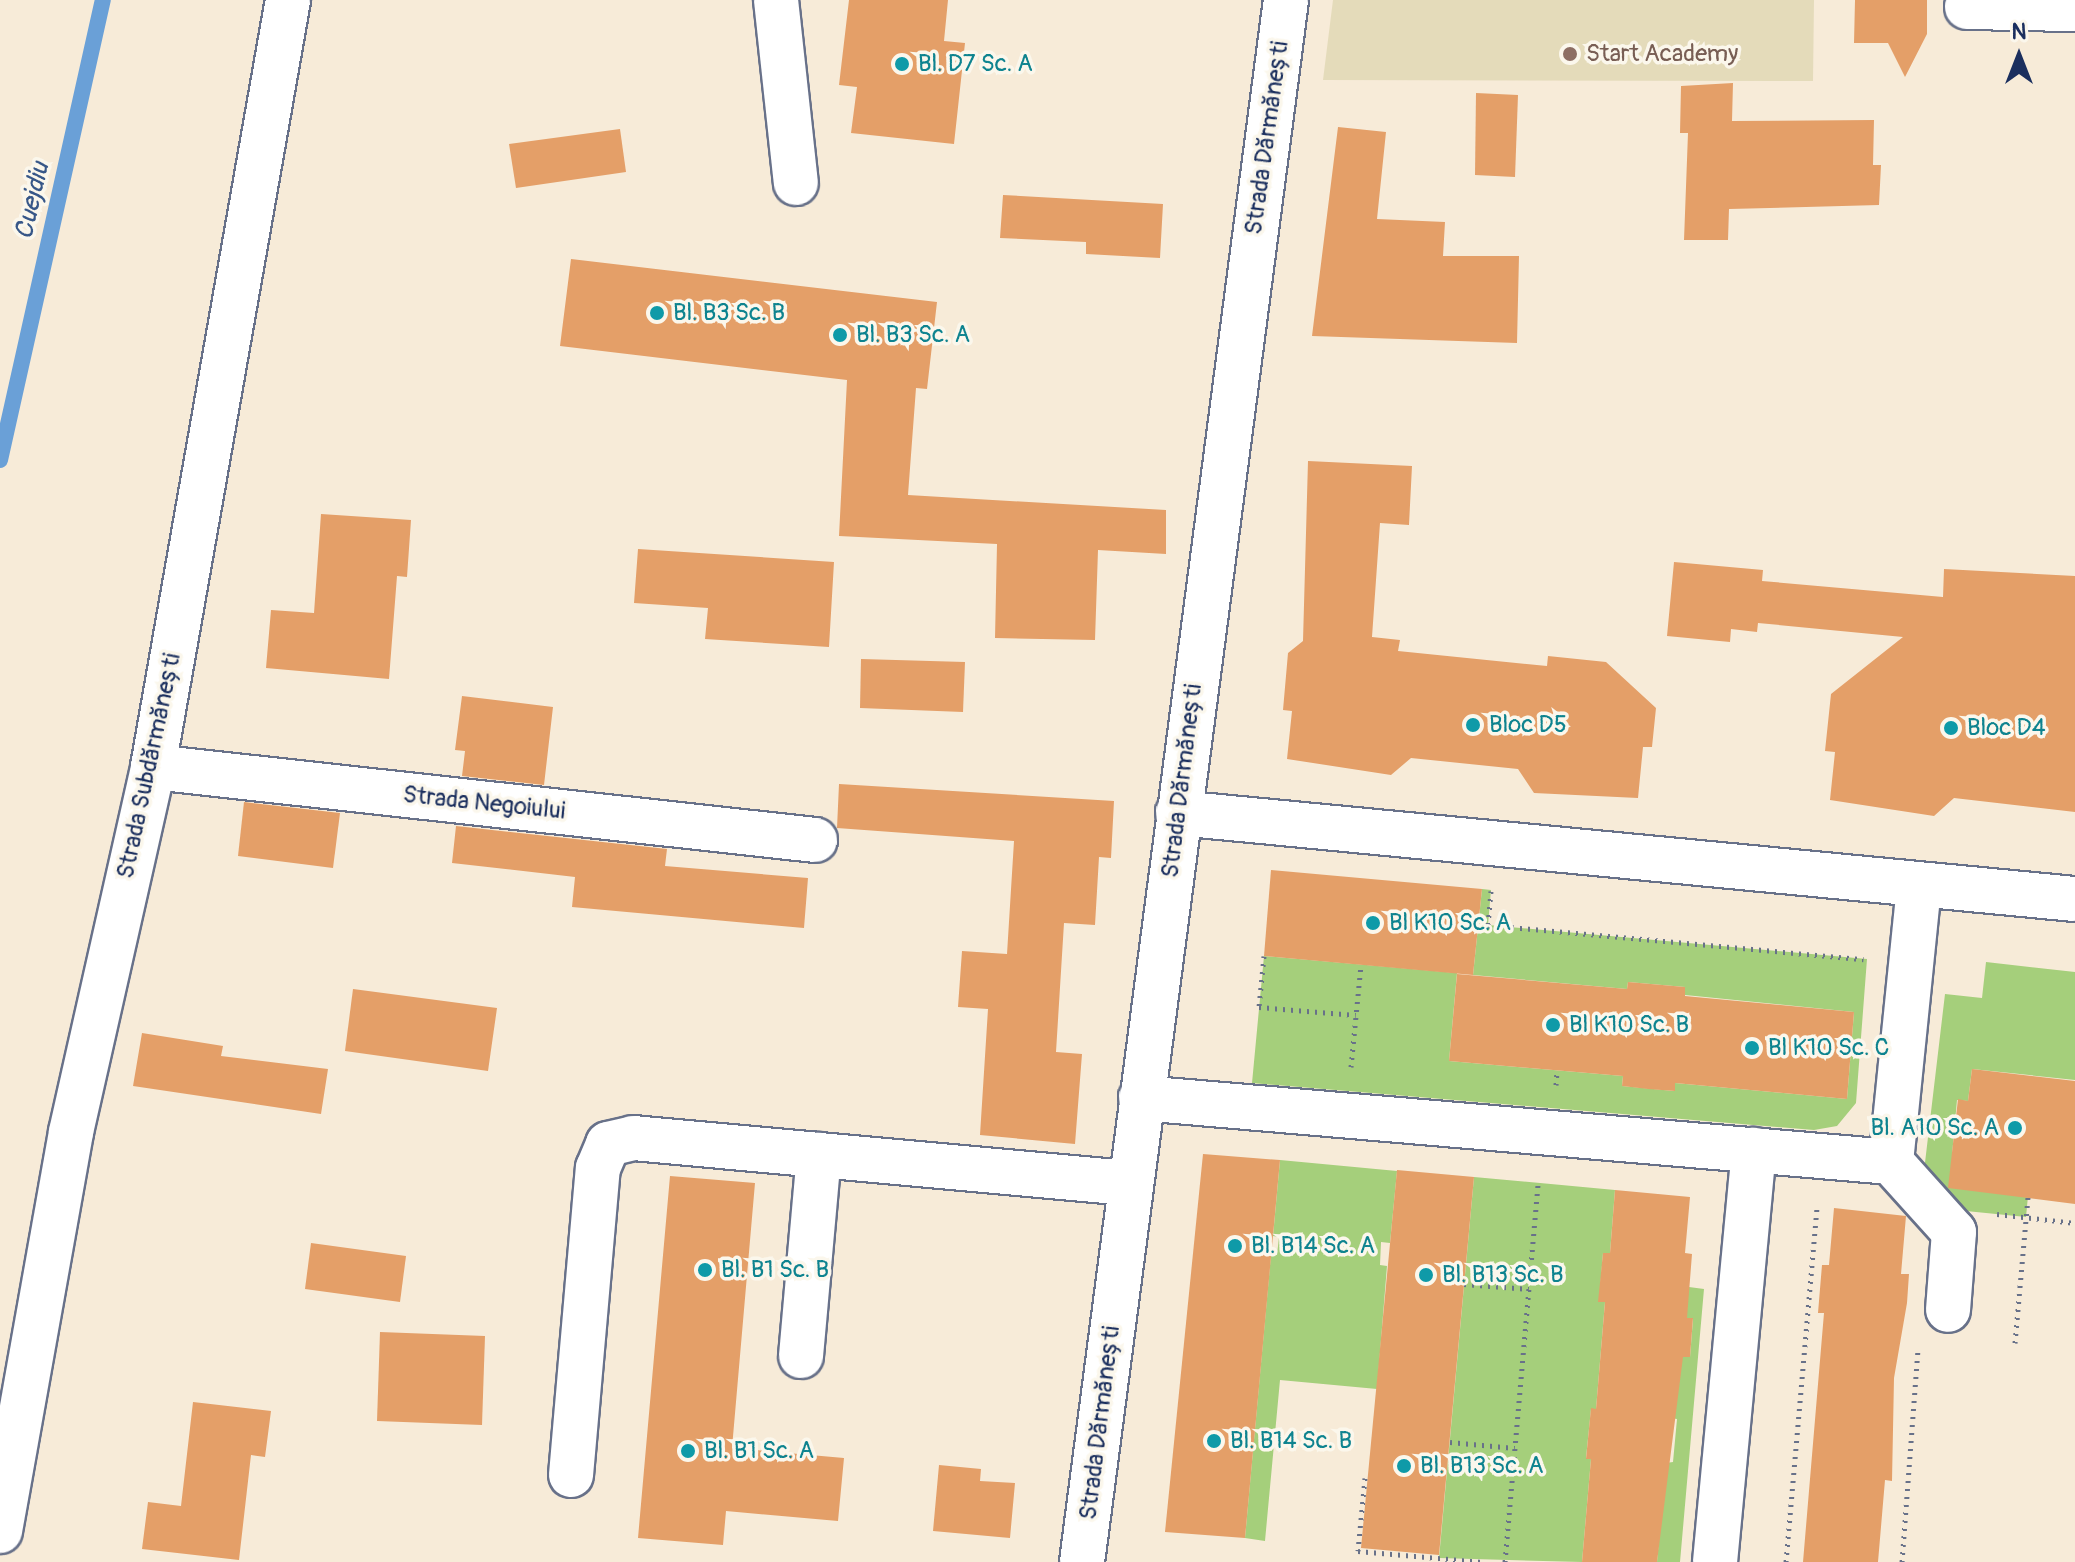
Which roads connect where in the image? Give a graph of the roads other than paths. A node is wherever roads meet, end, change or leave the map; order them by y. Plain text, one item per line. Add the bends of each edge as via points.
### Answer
1 (288, 0) edge
2 (776, 0) edge
3 (1286, 0) edge
4 (1967, 7) dead end
5 (2075, 9) edge
6 (796, 183) dead end
7 (153, 767) junction
8 (1178, 813) junction
9 (815, 840) dead end
10 (1919, 884) junction
11 (2075, 899) edge
12 (1141, 1098) junction
13 (1754, 1150) junction
14 (819, 1155) junction
15 (1891, 1162) junction
16 (1130, 1183) junction
17 (1933, 1325) road end
18 (801, 1356) dead end
19 (571, 1475) dead end
20 (0, 1531) edge
21 (1082, 1562) edge
22 (1715, 1562) edge

1 - 7 street, Strada Subdărmănești
2 - 6 street
3 - 8 street, Strada Dărmănești
4 - 5 street via 1992,3
7 - 9 street, Strada Negoiului
7 - 20 street, Strada Subdărmănești via 71,1132
8 - 10 street
8 - 12 street, Strada Dărmănești
10 - 11 street
10 - 15 street
12 - 13 street
12 - 16 street, Strada Dărmănești
13 - 15 street
13 - 22 street
14 - 16 street
14 - 18 street
14 - 19 street via 633,1138 608,1144 598,1168
15 - 17 street via 1954,1232
16 - 21 street, Strada Dărmănești

